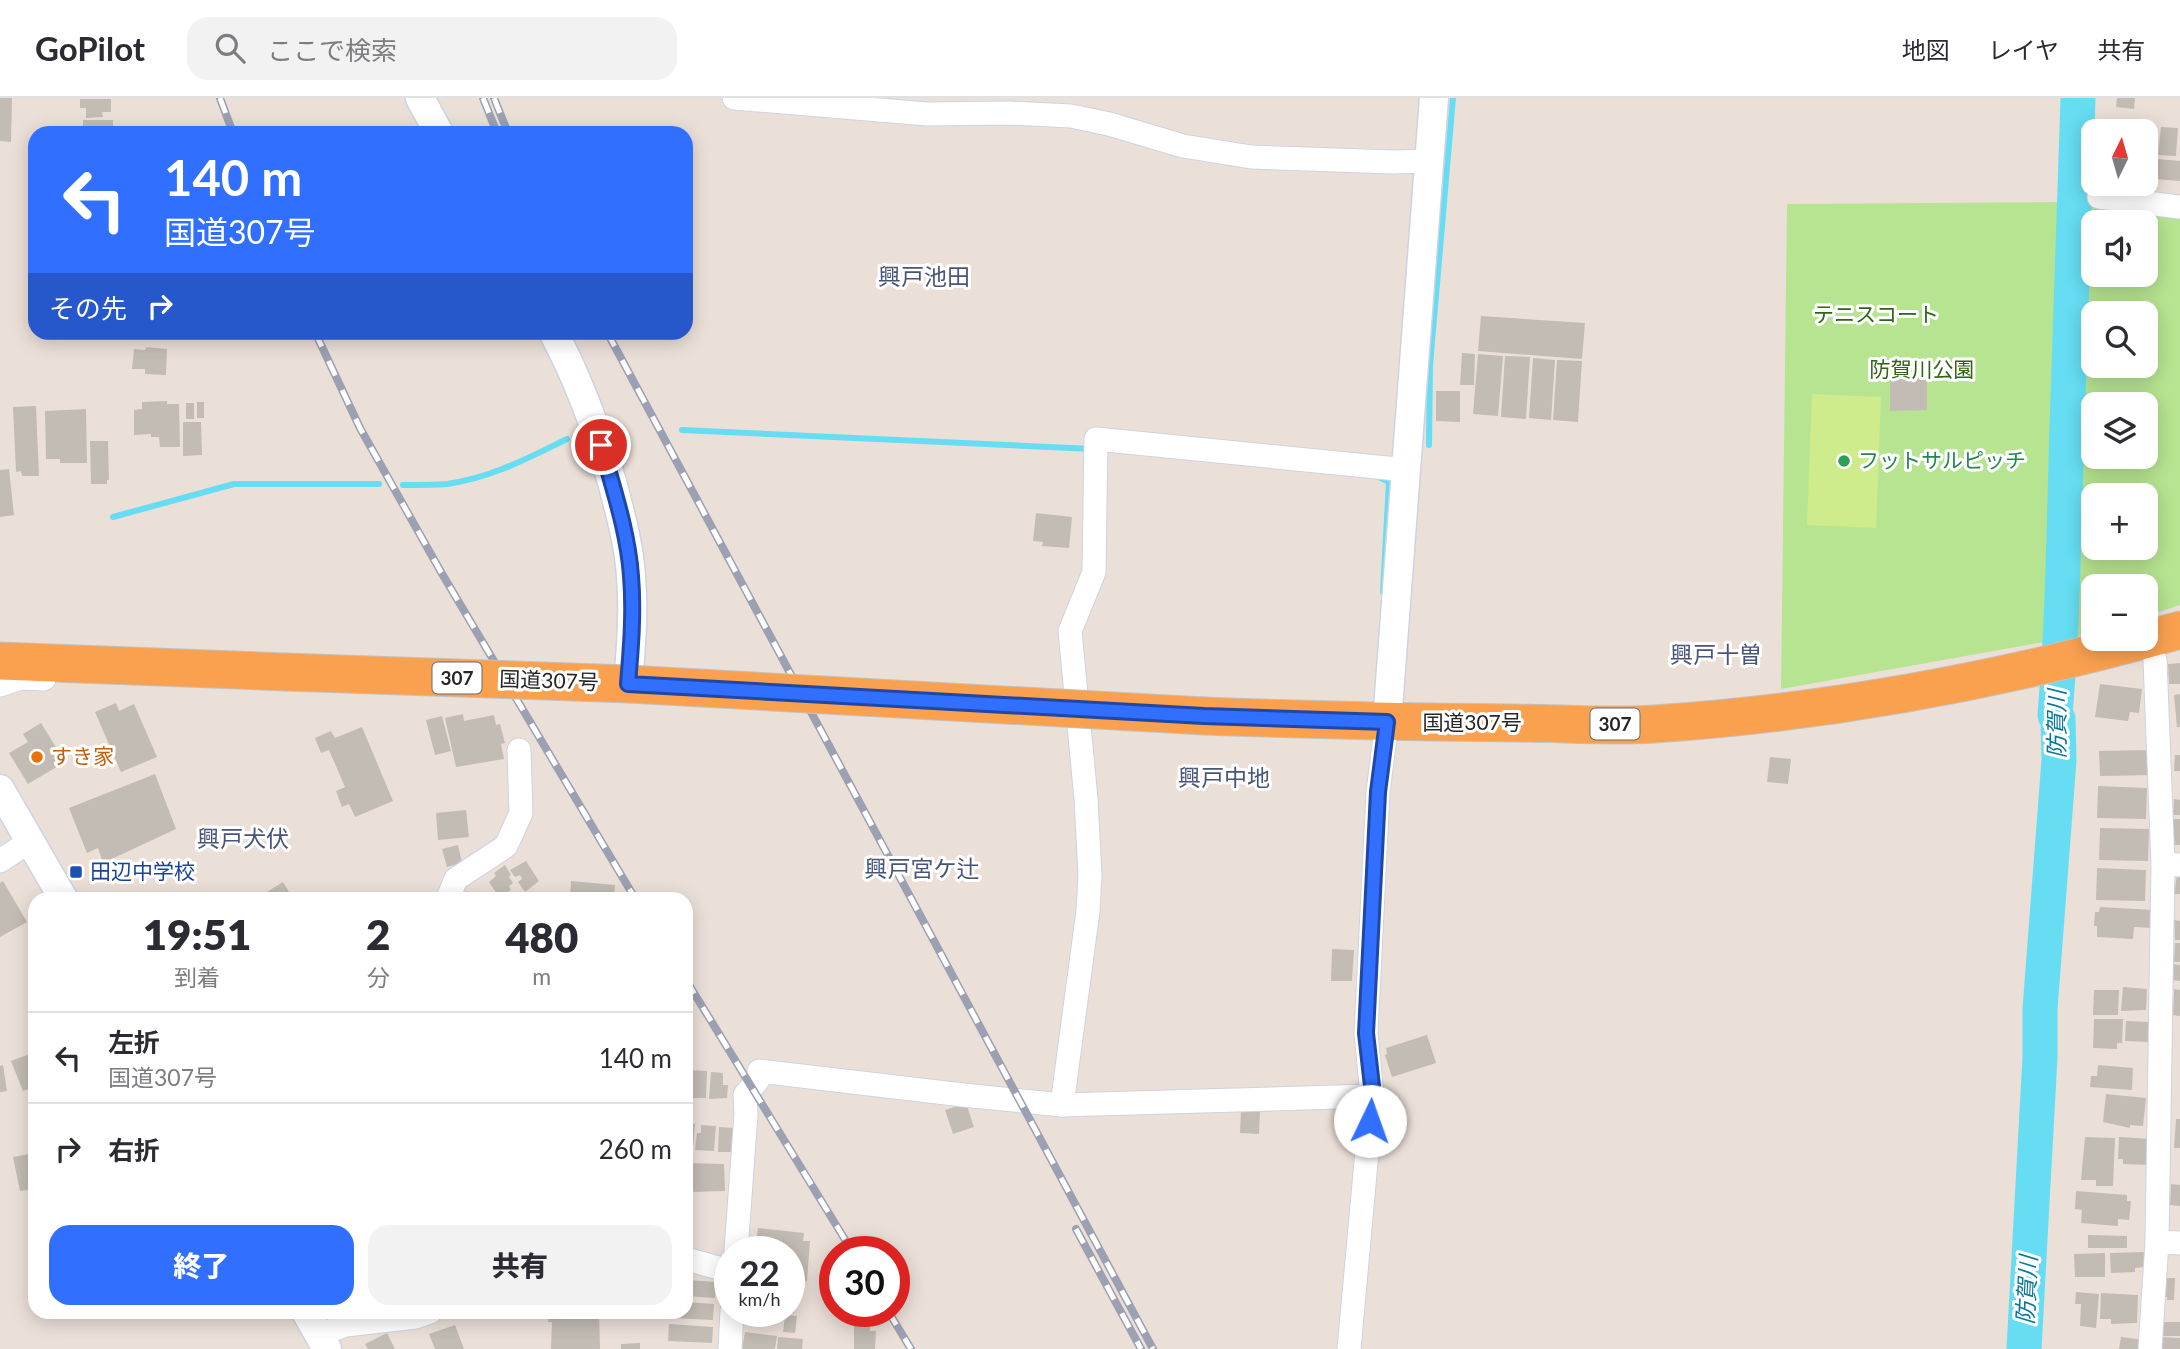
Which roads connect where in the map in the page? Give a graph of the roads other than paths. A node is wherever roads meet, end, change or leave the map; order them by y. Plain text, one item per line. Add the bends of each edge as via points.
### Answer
1 (421, 98) edge
2 (734, 98) edge
3 (1434, 98) edge
4 (435, 126) edge
5 (1429, 161) junction
6 (2099, 197) dead end
7 (2180, 207) edge
8 (557, 340) edge
9 (1407, 470) junction
10 (2180, 630) edge
11 (2155, 660) dead end
12 (0, 661) edge
13 (160, 667) junction
14 (628, 684) junction
15 (0, 685) edge
16 (1387, 722) junction
17 (519, 750) dead end
18 (0, 789) edge
19 (30, 841) junction
20 (0, 861) edge
21 (2171, 865) edge
22 (59, 892) edge
23 (450, 892) edge
24 (1372, 1096) junction
25 (1062, 1105) junction
26 (737, 1236) edge
27 (2157, 1242) junction
28 (2180, 1243) edge
29 (693, 1261) edge
30 (714, 1267) edge
31 (386, 1319) edge
32 (731, 1327) edge
33 (317, 1332) edge
34 (730, 1349) edge
35 (1349, 1349) edge
36 (2150, 1349) edge

1 - 4 street
2 - 5 street via 927,114 1071,116 1184,146 1251,157
3 - 5 street
5 - 9 street
6 - 7 street
8 - 14 street via 585,397 624,531 631,575
9 - 16 street
9 - 25 street via 1096,439 1094,572 1070,631 1086,799 1089,899
10 - 16 highway, 国道307号 / 307 via 2089,656 1901,696 1778,712 1652,724
11 - 21 street
12 - 13 highway, 国道307号 / 307
13 - 14 highway, 国道307号 / 307, bridge
13 - 15 street via 85,682 21,678
14 - 16 highway, 国道307号 / 307, bridge
16 - 24 street via 1378,792 1366,1033
17 - 23 street via 521,813 506,846 456,879
18 - 19 street
19 - 20 street
19 - 22 street
21 - 27 street
24 - 25 street
24 - 35 street
25 - 26 street via 759,1071 758,1080 745,1095
27 - 28 street
27 - 36 street
29 - 30 street
31 - 33 street
32 - 34 street

